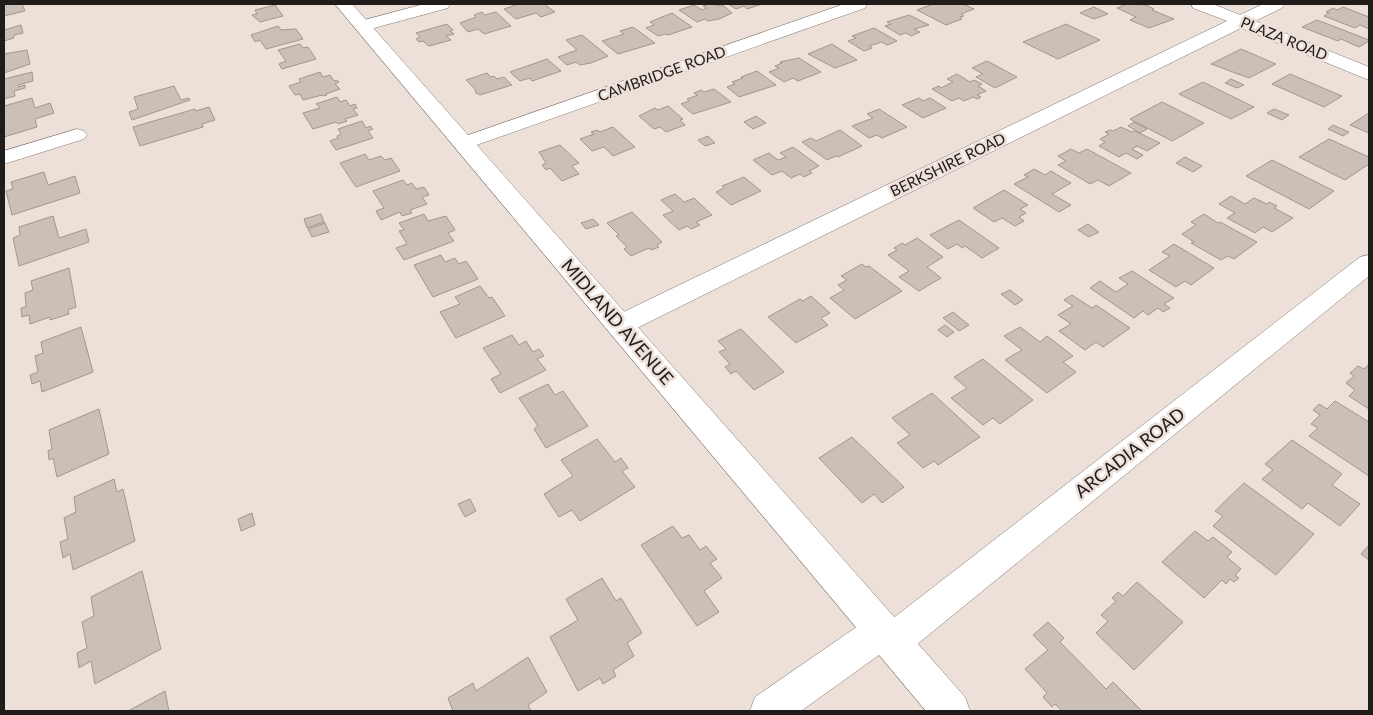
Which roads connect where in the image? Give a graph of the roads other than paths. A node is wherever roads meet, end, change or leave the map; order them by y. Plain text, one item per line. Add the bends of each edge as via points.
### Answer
1 (343, 4) edge
2 (442, 4) edge
3 (859, 4) edge
4 (1199, 4) edge
5 (1276, 4) edge
6 (1242, 22) junction
7 (363, 26) junction
8 (1369, 74) edge
9 (77, 135) dead end
10 (464, 144) junction
11 (4, 158) edge
12 (1369, 262) edge
13 (620, 325) junction
14 (886, 637) junction
15 (769, 711) edge
16 (951, 711) edge

1 - 7 street, MIDLAND AVENUE
2 - 7 street
3 - 10 street, CAMBRIDGE ROAD
4 - 6 street, PLAZA ROAD
5 - 6 street, BERKSHIRE ROAD
6 - 8 street, PLAZA ROAD
6 - 13 street, BERKSHIRE ROAD
7 - 10 street, MIDLAND AVENUE
9 - 11 street
10 - 13 street, MIDLAND AVENUE
12 - 14 street, ARCADIA ROAD
13 - 14 street, MIDLAND AVENUE
14 - 15 street, ARCADIA ROAD
14 - 16 street, MIDLAND AVENUE

